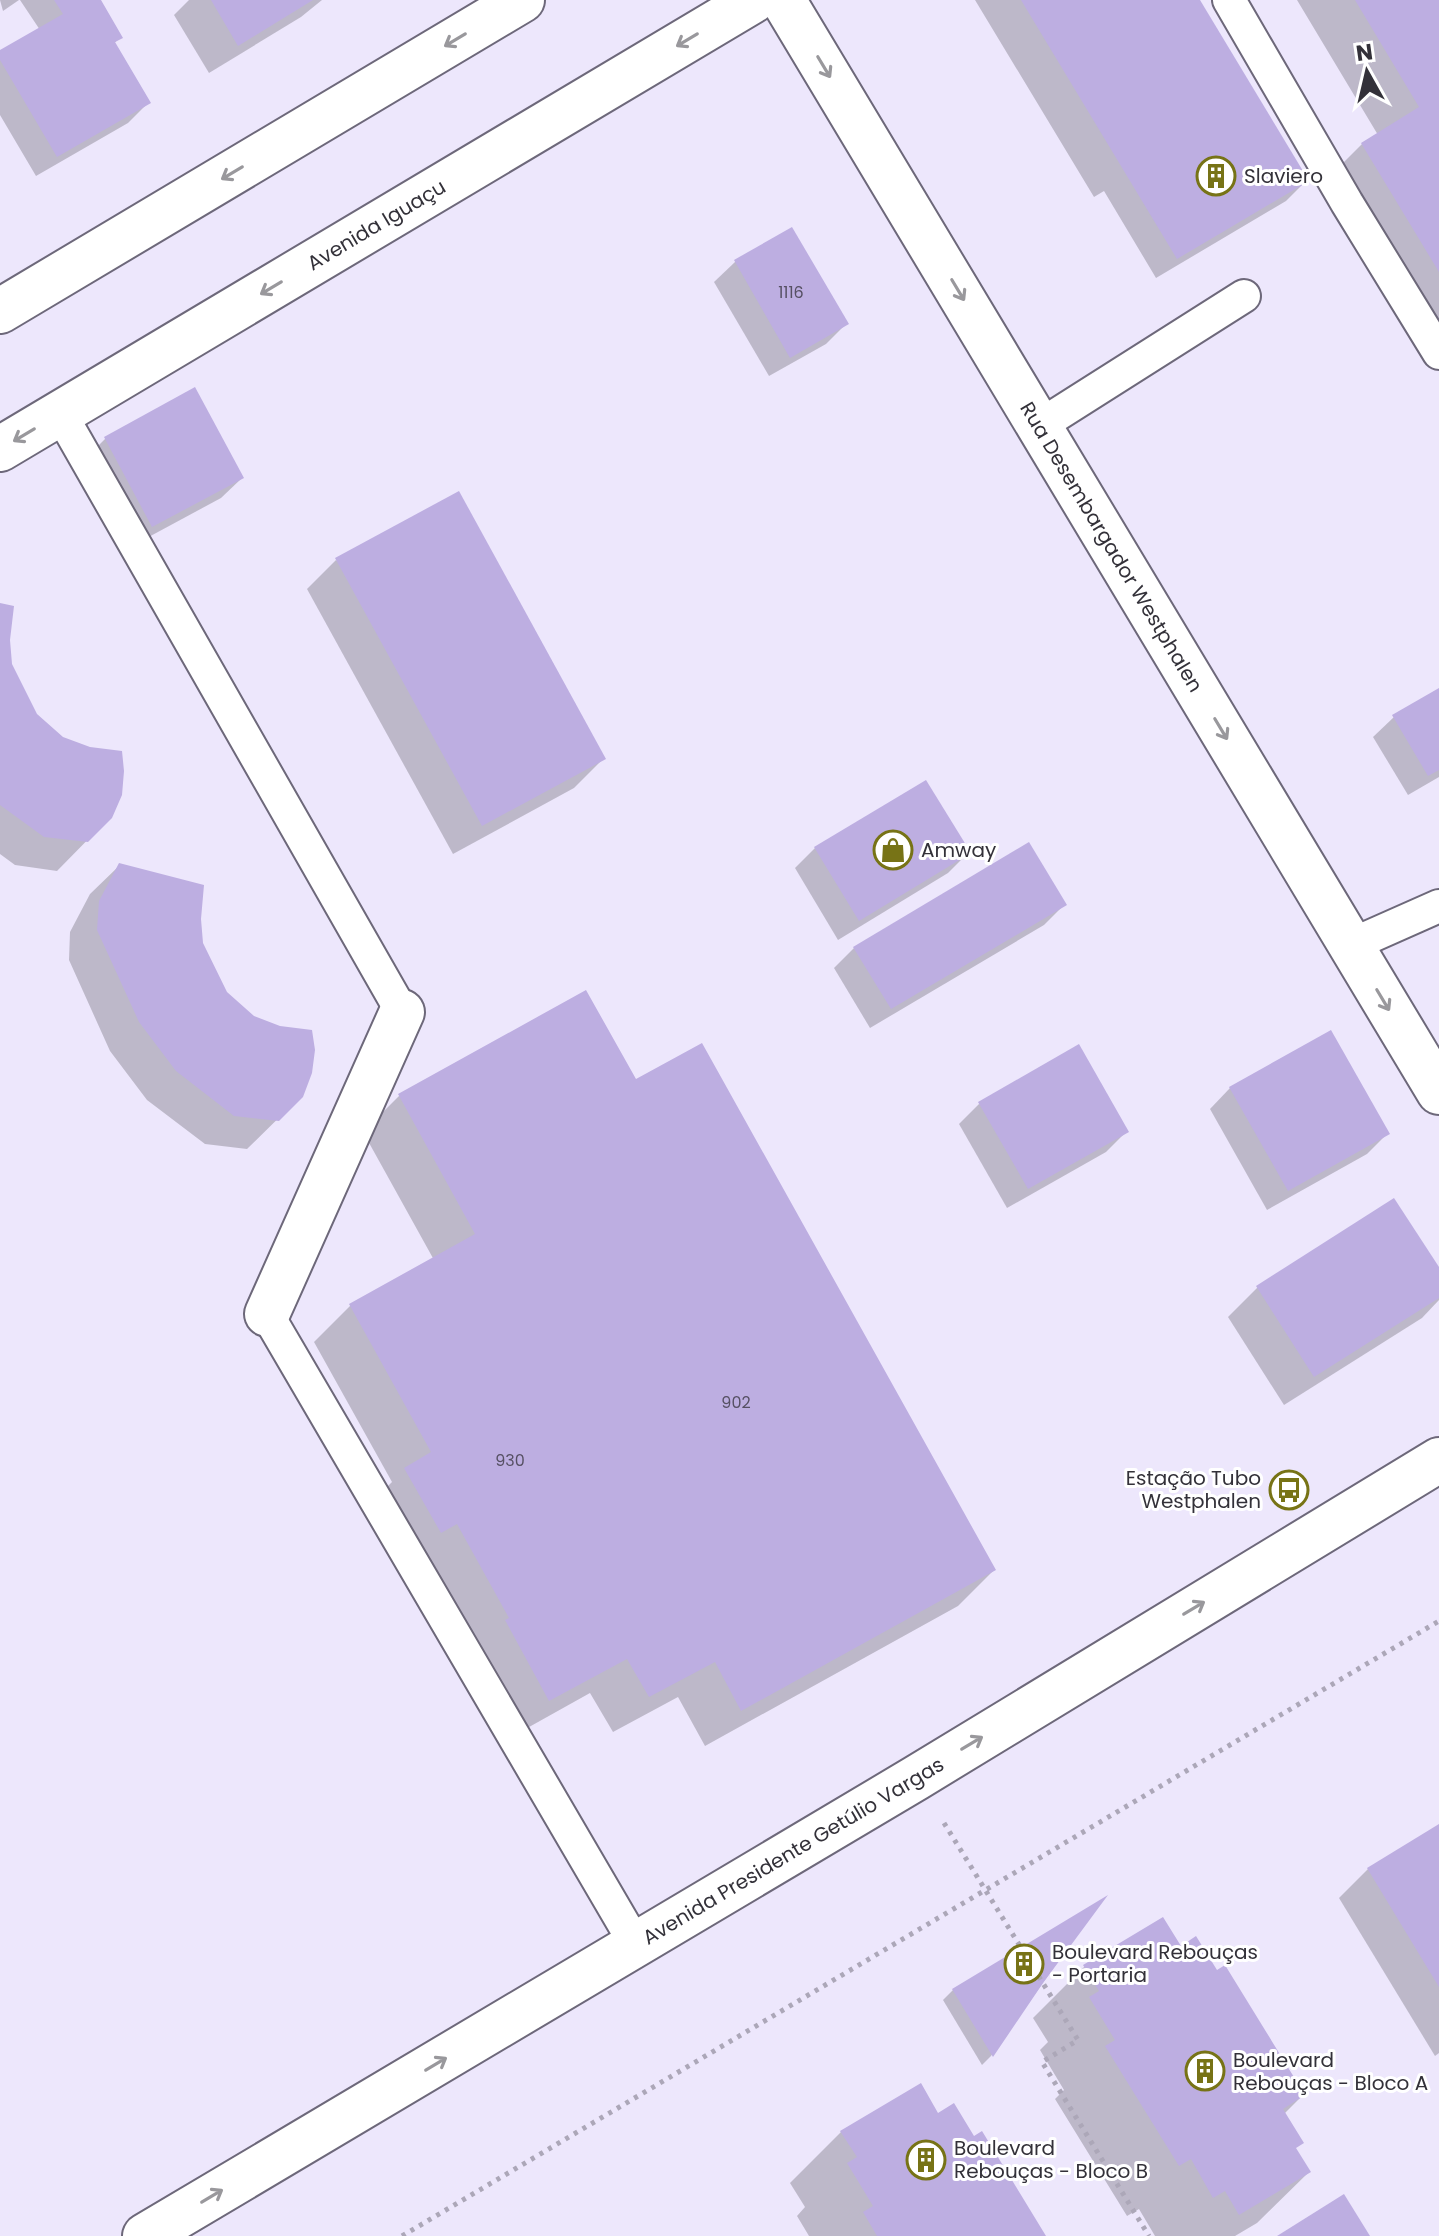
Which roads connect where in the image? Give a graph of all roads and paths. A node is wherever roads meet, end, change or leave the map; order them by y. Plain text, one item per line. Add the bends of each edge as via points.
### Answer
1 (522, 0) edge
2 (754, 0) edge
3 (783, 0) edge
4 (1229, 0) edge
5 (1244, 296) dead end
6 (0, 311) edge
7 (1439, 353) edge
8 (60, 413) junction
9 (1039, 426) junction
10 (0, 449) edge
11 (1439, 906) edge
12 (1351, 945) junction
13 (402, 1012) joint
14 (1439, 1092) edge
15 (267, 1314) joint
16 (1439, 1460) edge
17 (1439, 1621) edge
18 (916, 1778) junction
19 (985, 1890) junction
20 (636, 1945) junction
21 (145, 2236) edge
22 (402, 2236) edge
23 (1149, 2236) edge

1 -> 6 main road
2 -> 8 main road, Avenida Iguaçu
3 -> 9 main road, Rua Desembargador Westphalen
4 - 7 lane
5 - 9 lane
8 -> 10 main road, Avenida Iguaçu
8 - 13 lane
9 -> 12 main road, Rua Desembargador Westphalen
11 - 12 lane
12 -> 14 main road, Rua Desembargador Westphalen
13 - 15 main road
15 - 20 lane
18 -> 16 main road, Avenida Presidente Getúlio Vargas
17 - 19 path
18 - 19 path
18 - 20 main road, Avenida Presidente Getúlio Vargas
19 - 22 path
19 - 23 path via 1078,2040 1042,2062
21 -> 20 main road, Avenida Presidente Getúlio Vargas

